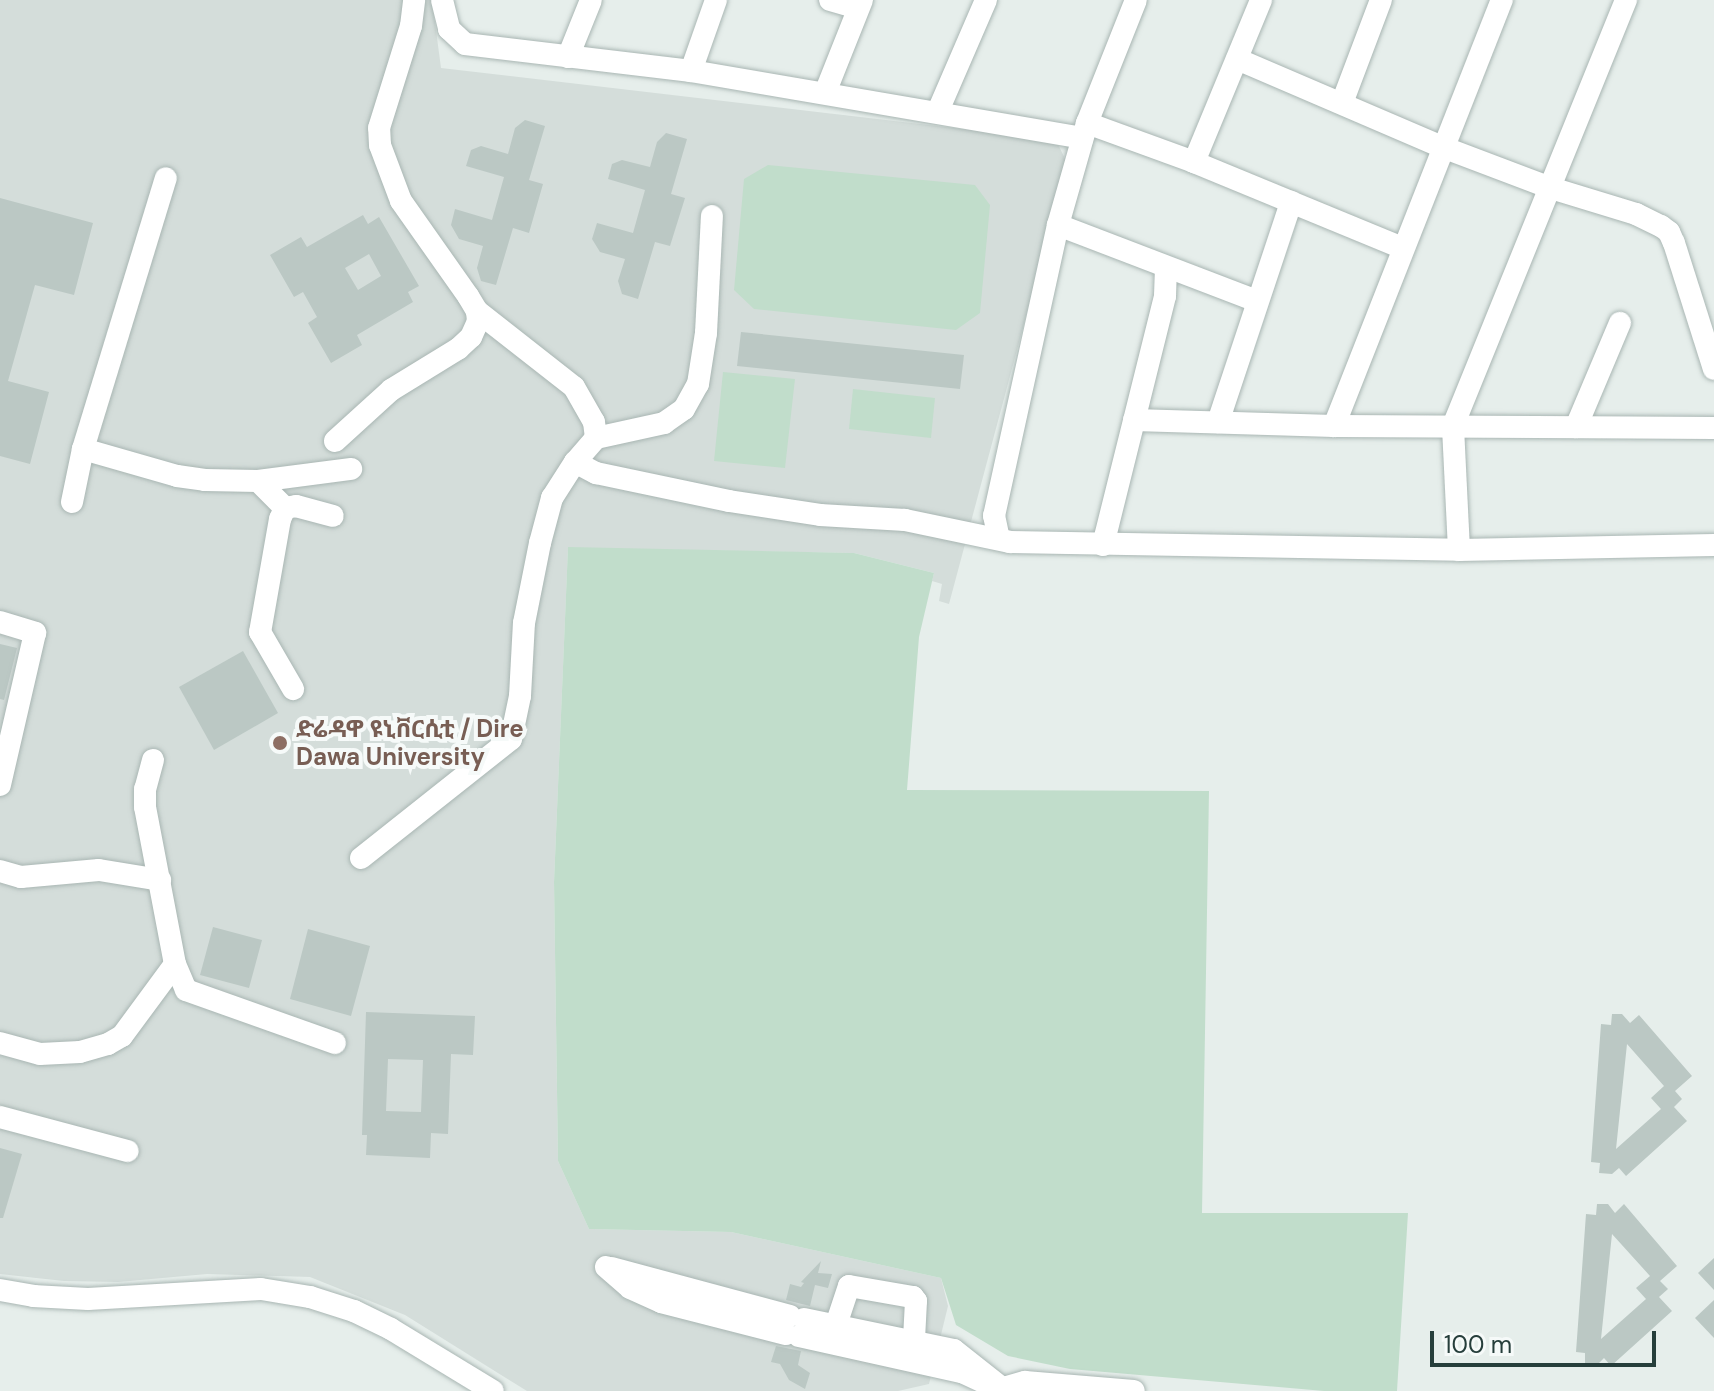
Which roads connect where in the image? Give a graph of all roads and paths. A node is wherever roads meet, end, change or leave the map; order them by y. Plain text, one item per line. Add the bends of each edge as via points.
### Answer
1 (414, 0) edge
2 (442, 0) edge
3 (591, 0) edge
4 (716, 0) edge
5 (830, 0) edge
6 (986, 0) edge
7 (1136, 0) edge
8 (1261, 0) edge
9 (1381, 0) edge
10 (1502, 0) edge
11 (1626, 0) edge
12 (860, 4) edge
13 (568, 57) junction
14 (1237, 59) junction
15 (691, 71) junction
16 (825, 93) junction
17 (1342, 103) junction
18 (938, 111) junction
19 (1085, 130) junction
20 (1445, 148) junction
21 (1194, 162) junction
22 (166, 178) dead end
23 (1551, 188) junction
24 (1291, 202) junction
25 (712, 216) dead end
26 (1058, 225) junction
27 (1403, 248) junction
28 (1166, 268) junction
29 (1257, 301) junction
30 (477, 311) junction
31 (1620, 323) dead end
32 (1714, 369) edge
33 (1134, 420) junction
34 (1218, 422) junction
35 (1334, 426) junction
36 (1453, 426) junction
37 (1576, 427) junction
38 (1714, 428) edge
39 (596, 438) junction
40 (335, 441) dead end
41 (83, 449) junction
42 (575, 462) junction
43 (351, 469) dead end
44 (258, 481) junction
45 (72, 502) dead end
46 (285, 508) junction
47 (333, 516) dead end
48 (999, 539) junction
49 (1103, 545) junction
50 (1714, 545) edge
51 (1459, 550) junction
52 (0, 622) edge
53 (293, 689) dead end
54 (4, 756) edge
55 (153, 760) dead end
56 (0, 785) edge
57 (361, 858) dead end
58 (0, 871) edge
59 (160, 880) junction
60 (175, 964) junction
61 (0, 1043) edge
62 (335, 1043) dead end
63 (0, 1117) edge
64 (128, 1151) dead end
65 (0, 1290) edge
66 (836, 1325) junction
67 (795, 1326) junction
68 (914, 1340) junction
69 (1000, 1390) edge
70 (493, 1391) edge
71 (1134, 1391) edge

1 - 30 street via 379,128 380,145 411,219
2 - 13 street via 449,29 465,44
3 - 13 street
4 - 15 street
5 - 12 street
6 - 18 street
7 - 19 street
8 - 14 street
9 - 17 street
10 - 20 street
11 - 23 street
12 - 16 street
13 - 15 street
14 - 17 street
14 - 21 street
15 - 16 street
16 - 18 street
17 - 20 street
18 - 19 street
19 - 21 street
19 - 26 street
20 - 23 street
20 - 27 street
21 - 24 street
22 - 41 street
23 - 32 street via 1636,214 1669,232
23 - 36 street
24 - 27 street
24 - 29 street
25 - 39 street via 698,384 684,409 664,423
26 - 28 street
26 - 48 street via 994,516
27 - 35 street
28 - 29 street
28 - 33 street via 1165,296
29 - 34 street
30 - 39 street via 574,387 594,422
30 - 40 street via 476,327 458,349 391,390
31 - 37 street
33 - 34 street
33 - 49 street
34 - 35 street
35 - 36 street
36 - 37 street
36 - 51 street
37 - 38 street
39 - 42 street
41 - 44 street via 177,476
41 - 45 street
42 - 48 street via 596,473 729,501 820,515 905,520
42 - 57 street via 552,498 540,543 524,623 520,696 511,739
43 - 44 street
44 - 46 street
46 - 47 street
46 - 53 street via 260,632
48 - 49 street
49 - 51 street
50 - 51 street
52 - 54 street via 35,633
54 - 56 street
55 - 59 street via 145,807
58 - 59 street via 21,877 99,870
59 - 60 street
60 - 61 street via 122,1036 108,1044 40,1054
60 - 62 street via 186,990
63 - 64 street
65 - 70 street via 88,1299 261,1289 310,1297 391,1329
66 - 67 street
66 - 68 street
66 - 68 street via 849,1286 913,1297
67 - 67 street via 606,1267 630,1288 661,1302 713,1318
67 - 69 street via 962,1372
68 - 69 street via 954,1350
69 - 71 street via 1025,1382

